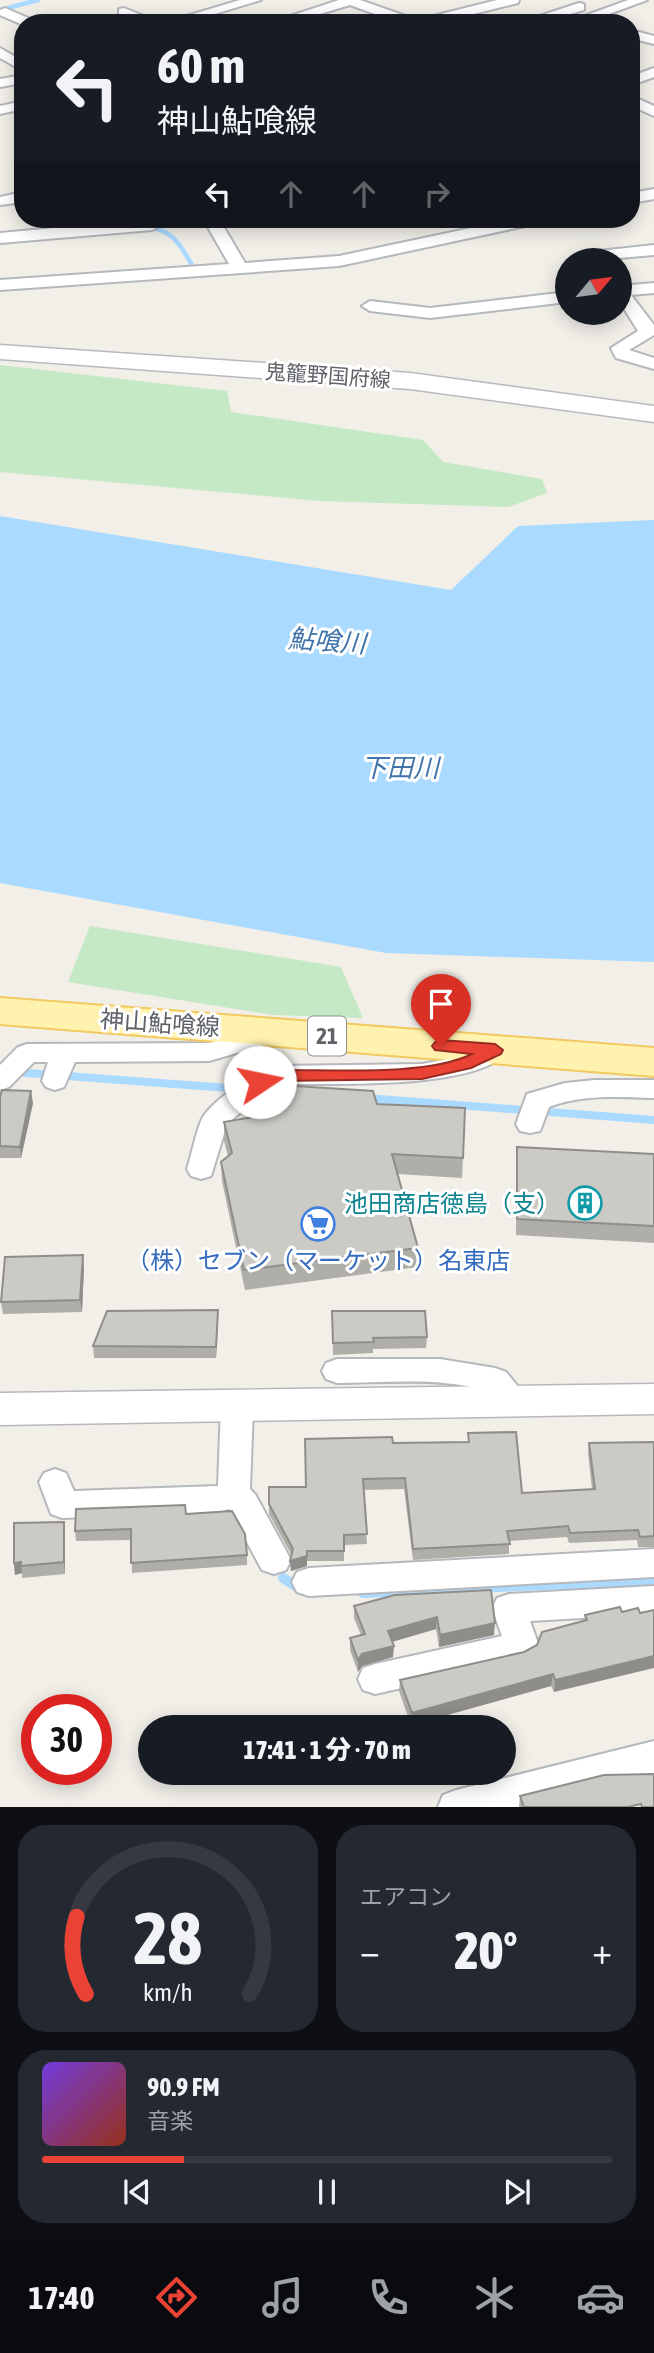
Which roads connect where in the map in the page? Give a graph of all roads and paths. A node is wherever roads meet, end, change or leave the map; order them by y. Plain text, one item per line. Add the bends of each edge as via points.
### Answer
1 (255, 0) edge
2 (350, 0) edge
3 (513, 0) edge
4 (641, 0) edge
5 (617, 3) edge
6 (579, 7) dead end
7 (162, 8) dead end
8 (5, 12) dead end
9 (124, 12) dead end
10 (129, 14) edge
11 (177, 14) edge
12 (202, 14) edge
13 (304, 14) edge
14 (389, 14) edge
15 (448, 14) edge
16 (555, 14) edge
17 (592, 14) edge
18 (14, 16) edge
19 (14, 199) edge
20 (4, 201) dead end
21 (117, 228) edge
22 (217, 228) edge
23 (495, 228) edge
24 (0, 238) edge
25 (654, 250) edge
26 (632, 252) edge
27 (240, 268) junction
28 (0, 285) edge
29 (654, 288) edge
30 (632, 290) edge
31 (555, 298) edge
32 (370, 306) dead end
33 (632, 307) edge
34 (7, 350) edge
35 (654, 364) edge
36 (654, 414) edge
37 (4, 1013) edge
38 (280, 1032) junction
39 (495, 1050) junction
40 (64, 1053) junction
41 (654, 1062) edge
42 (0, 1081) edge
43 (55, 1081) dead end
44 (654, 1089) edge
45 (533, 1112) dead end
46 (201, 1169) dead end
47 (337, 1371) dead end
48 (654, 1399) edge
49 (516, 1402) junction
50 (237, 1406) junction
51 (0, 1409) edge
52 (55, 1482) dead end
53 (234, 1494) junction
54 (274, 1560) dead end
55 (654, 1563) edge
56 (309, 1582) dead end
57 (654, 1600) edge
58 (375, 1679) dead end
59 (654, 1757) edge
60 (500, 1802) edge
61 (456, 1807) edge

1 - 12 street
2 - 13 street
2 - 14 street
3 - 15 street
4 - 5 street
5 - 17 street
6 - 16 street
7 - 11 street
8 - 18 street
9 - 10 street
19 - 20 street
21 - 24 street
22 - 27 street
23 - 27 street via 367,257
25 - 26 street
27 - 28 street
29 - 30 street
31 - 32 street via 430,313
33 - 35 street via 647,334 620,348 622,354
34 - 36 main road, 鬼籠野国府線 via 410,381
37 - 38 main road, 神山鮎喰線 / 21
38 - 39 main road, 神山鮎喰線 / 21
38 - 40 street via 209,1052
39 - 41 main road, 神山鮎喰線 / 21
39 - 46 street via 465,1064 422,1073 276,1075 260,1082 215,1120
40 - 42 street via 27,1053
40 - 43 street
44 - 45 street via 550,1095
47 - 49 street via 440,1371 495,1380
48 - 49 street
49 - 50 street
50 - 51 street
50 - 53 street
52 - 53 street via 62,1505 219,1499
53 - 54 street via 244,1503
55 - 56 street
57 - 58 street via 509,1608 522,1646
59 - 60 street
60 - 61 street

